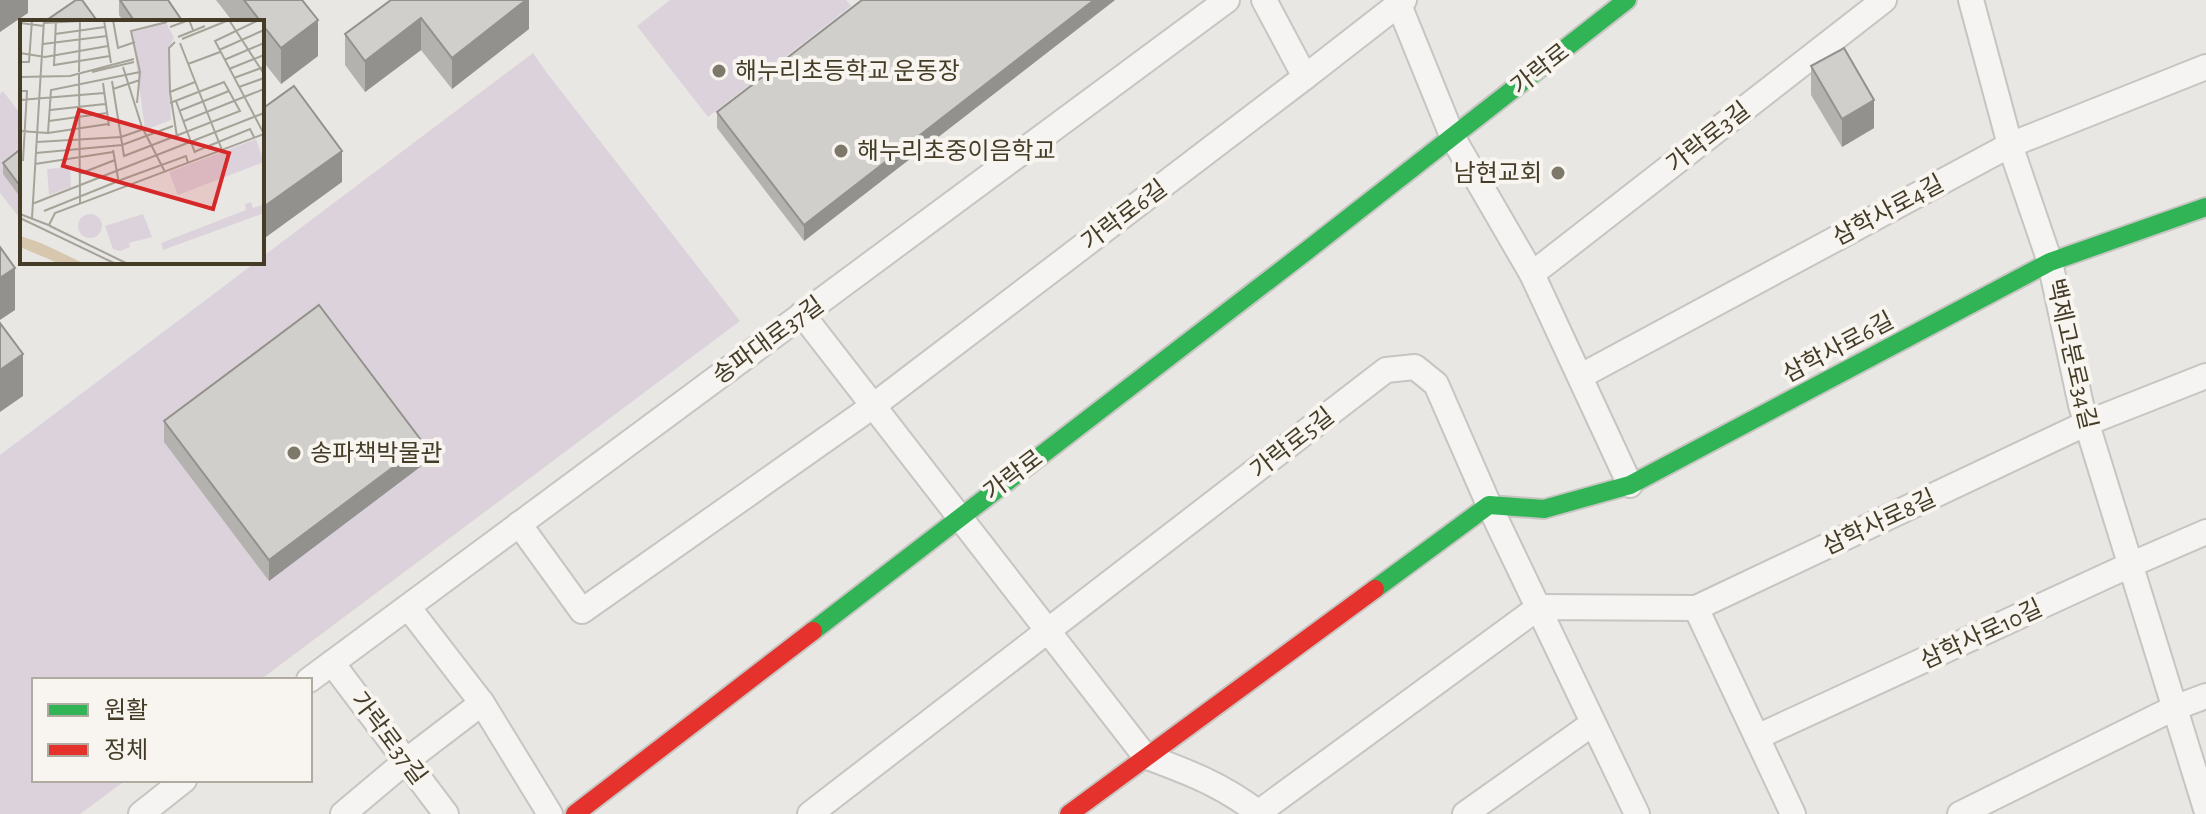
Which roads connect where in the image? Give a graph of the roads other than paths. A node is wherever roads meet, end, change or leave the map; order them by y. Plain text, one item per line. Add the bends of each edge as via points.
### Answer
1 (1227, 0) edge
2 (1264, 0) edge
3 (1627, 0) edge
4 (1884, 0) edge
5 (1971, 0) edge
6 (1400, 1) edge
7 (2206, 67) edge
8 (1305, 77) junction
9 (1453, 138) junction
10 (2010, 145) junction
11 (2206, 207) edge
12 (2050, 262) junction
13 (1532, 274) junction
14 (802, 314) junction
15 (1581, 376) junction
16 (2206, 376) edge
17 (873, 406) junction
18 (2087, 423) junction
19 (1630, 485) junction
20 (1489, 505) junction
21 (958, 516) junction
22 (519, 524) junction
23 (2206, 532) edge
24 (2130, 565) junction
25 (408, 607) junction
26 (1539, 607) junction
27 (1696, 608) junction
28 (1048, 631) junction
29 (332, 663) junction
30 (312, 678) edge
31 (2206, 696) edge
32 (482, 703) junction
33 (2174, 708) junction
34 (1592, 724) junction
35 (1757, 737) junction
36 (1145, 756) junction
37 (406, 761) junction
38 (181, 782) edge
39 (2206, 809) edge
40 (1259, 813) edge
41 (141, 814) edge
42 (343, 814) edge
43 (446, 814) edge
44 (550, 814) edge
45 (575, 814) edge
46 (810, 814) edge
47 (1069, 814) edge
48 (1465, 814) edge
49 (1637, 814) edge
50 (1793, 814) edge
51 (1960, 814) edge

1 - 14 street, 송파대로37길
2 - 8 street
3 - 9 street, 가락로
4 - 13 street, 가락로3길
5 - 10 street, 백제고분로34길
6 - 8 street, 가락로6길
6 - 9 street
7 - 10 street, 삼학사로4길
8 - 17 street, 가락로6길
9 - 13 street
9 - 21 street, 가락로
10 - 12 street, 백제고분로34길
10 - 15 street, 삼학사로4길
11 - 12 street, 삼학사로6길
12 - 18 street, 백제고분로34길
12 - 19 street, 삼학사로6길
13 - 15 street
14 - 17 street
14 - 22 street, 송파대로37길
15 - 19 street
16 - 18 street, 삼학사로8길
17 - 21 street
17 - 22 street, 가락로6길 via 582,611
18 - 24 street, 백제고분로34길
18 - 27 street, 삼학사로8길
19 - 20 street, 삼학사로6길 via 1544,509
20 - 26 street, 가락로5길
20 - 28 street, 가락로5길 via 1436,384 1415,367 1386,370
20 - 36 street
21 - 28 street
21 - 45 street, 가락로
22 - 25 street, 송파대로37길
23 - 24 street, 삼학사로10길
24 - 33 street, 백제고분로34길
24 - 35 street, 삼학사로10길
25 - 29 street, 송파대로37길
25 - 32 street
26 - 27 street, 삼학사로8길
26 - 34 street, 가락로5길
26 - 40 street
27 - 35 street
28 - 36 street
28 - 46 street, 가락로5길
29 - 30 street, 송파대로37길
29 - 37 street, 가락로37길
31 - 33 street
32 - 37 street
32 - 44 street
33 - 39 street, 백제고분로34길
33 - 51 street
34 - 48 street
34 - 49 street, 가락로5길
35 - 50 street
36 - 40 street via 1211,782
36 - 47 street
37 - 42 street
37 - 43 street, 가락로37길
38 - 41 street

